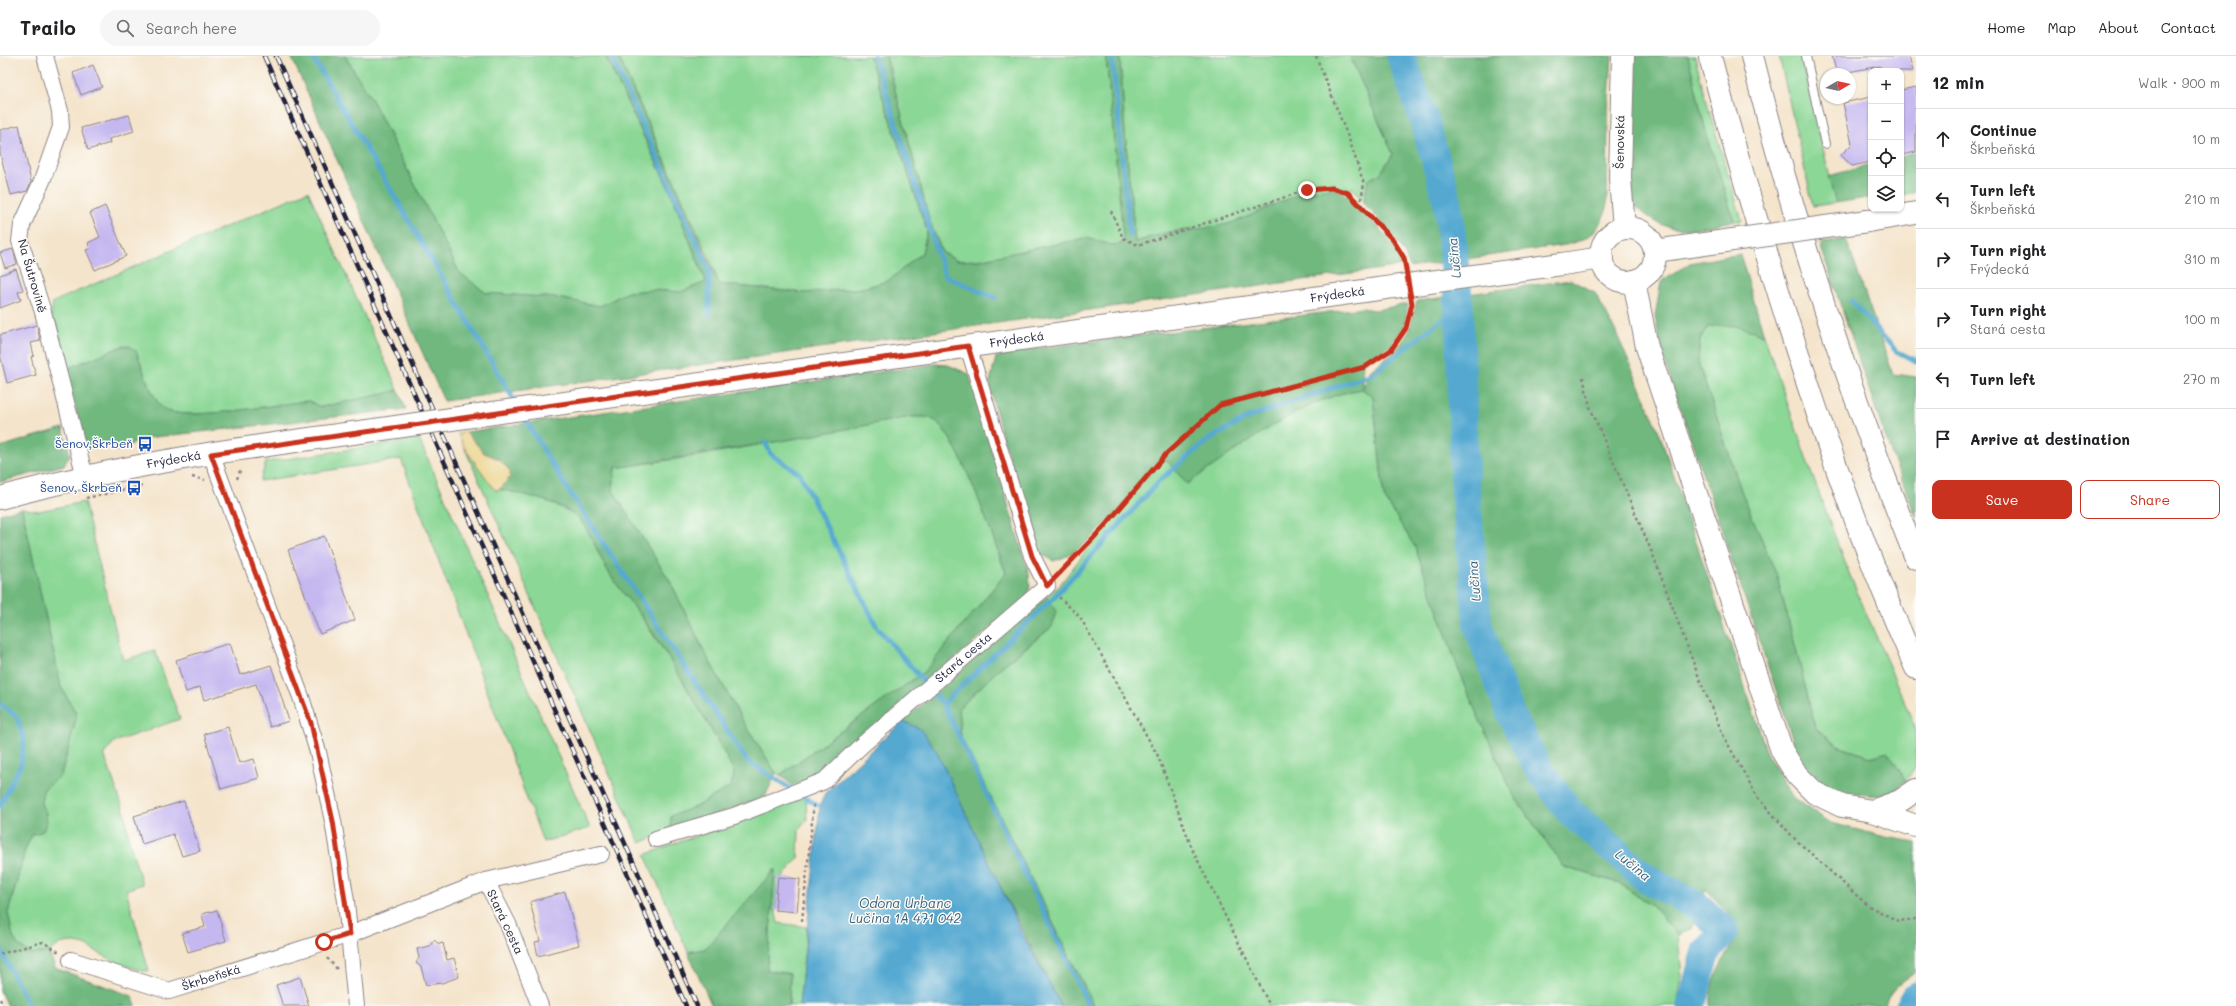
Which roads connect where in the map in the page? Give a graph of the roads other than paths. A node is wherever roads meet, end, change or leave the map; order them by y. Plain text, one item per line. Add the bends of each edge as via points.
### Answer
1 (45, 56) edge
2 (1623, 56) edge
3 (1710, 56) edge
4 (1752, 56) edge
5 (1806, 56) edge
6 (1825, 144) dead end
7 (1916, 213) edge
8 (1624, 228) junction
9 (1655, 251) junction
10 (1602, 258) junction
11 (1634, 281) junction
12 (968, 346) junction
13 (211, 454) junction
14 (85, 477) junction
15 (0, 498) edge
16 (1916, 558) edge
17 (1916, 668) edge
18 (1916, 790) edge
19 (1872, 812) junction
20 (1916, 826) edge
21 (656, 839) dead end
22 (600, 854) dead end
23 (486, 881) junction
24 (350, 934) junction
25 (71, 960) road end
26 (356, 1006) edge
27 (540, 1006) edge

1 - 14 street, Na Šutrovině via 60,111 61,127 42,181 22,224 20,241 44,319
2 - 8 main road, Šenovská via 1620,178
3 - 17 main road via 1798,357 1849,505 1883,593
4 - 16 main road via 1794,211 1890,493
5 - 6 lane
7 - 9 main road, bridge
8 - 9 main road via 1644,233
8 - 10 main road via 1607,239 1602,248
9 - 11 main road via 1652,269
10 - 11 main road via 1605,268 1611,275 1619,280
10 - 12 main road, Frýdecká, bridge
11 - 19 main road via 1647,347 1782,751 1797,775 1815,793 1842,806
12 - 13 main road, Frýdecká, bridge
12 - 21 street, Stará cesta via 1032,556 1047,586 824,781 734,816
13 - 14 main road, Frýdecká
13 - 24 street via 311,723 333,821
14 - 15 main road, Frýdecká
18 - 19 main road via 1900,801
19 - 20 main road
22 - 23 street, Stará cesta
23 - 24 street, Škrbeňská
23 - 27 street, Stará cesta via 508,924
24 - 25 street, Škrbeňská via 169,991
24 - 26 street

